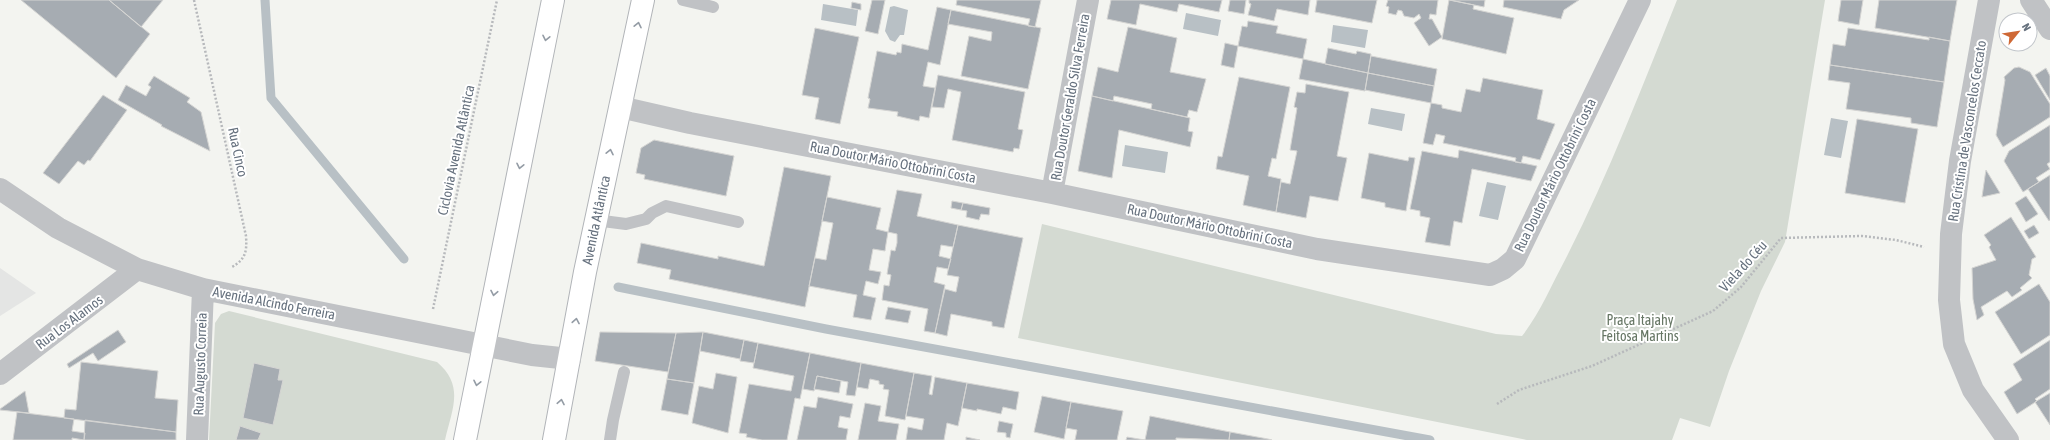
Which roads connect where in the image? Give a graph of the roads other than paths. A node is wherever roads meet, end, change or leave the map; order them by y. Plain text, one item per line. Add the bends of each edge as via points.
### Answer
1 (554, 0) edge
2 (643, 0) edge
3 (683, 0) edge
4 (1088, 0) edge
5 (1640, 0) edge
6 (1989, 0) edge
7 (2031, 0) edge
8 (713, 7) dead end
9 (2050, 29) edge
10 (620, 107) junction
11 (0, 189) edge
12 (1052, 193) junction
13 (595, 220) junction
14 (738, 222) dead end
15 (137, 269) junction
16 (203, 289) junction
17 (484, 345) junction
18 (570, 360) junction
19 (624, 372) dead end
20 (0, 374) edge
21 (197, 440) edge
22 (465, 440) edge
23 (554, 440) edge
24 (610, 440) edge
25 (2008, 440) edge

1 -> 17 main road
10 -> 2 main road, Avenida Atlântica
3 - 8 lane
4 - 12 street, Rua Doutor Geraldo Silva Ferreira
5 - 12 street, Rua Doutor Mário Ottobrini Costa via 1514,259 1490,276 1317,249
6 - 25 street, Rua Cristina de Vasconcelos Ceccato via 1960,161 1950,251 1949,300 1954,344 1973,390
7 - 9 street
10 - 12 street, Rua Doutor Mário Ottobrini Costa via 690,123
13 -> 10 main road, Avenida Atlântica
11 - 15 street, Avenida Alcindo Ferreira via 58,228
13 - 14 lane via 626,224 646,219 666,206
18 -> 13 main road, Avenida Atlântica
15 - 16 street, Avenida Alcindo Ferreira
15 - 20 street, Rua Los Alamos
16 - 17 street, Avenida Alcindo Ferreira
16 - 21 street, Rua Augusto Correia
17 - 18 street, Avenida Alcindo Ferreira
17 -> 22 main road
23 -> 18 main road, Avenida Atlântica
19 - 24 lane

